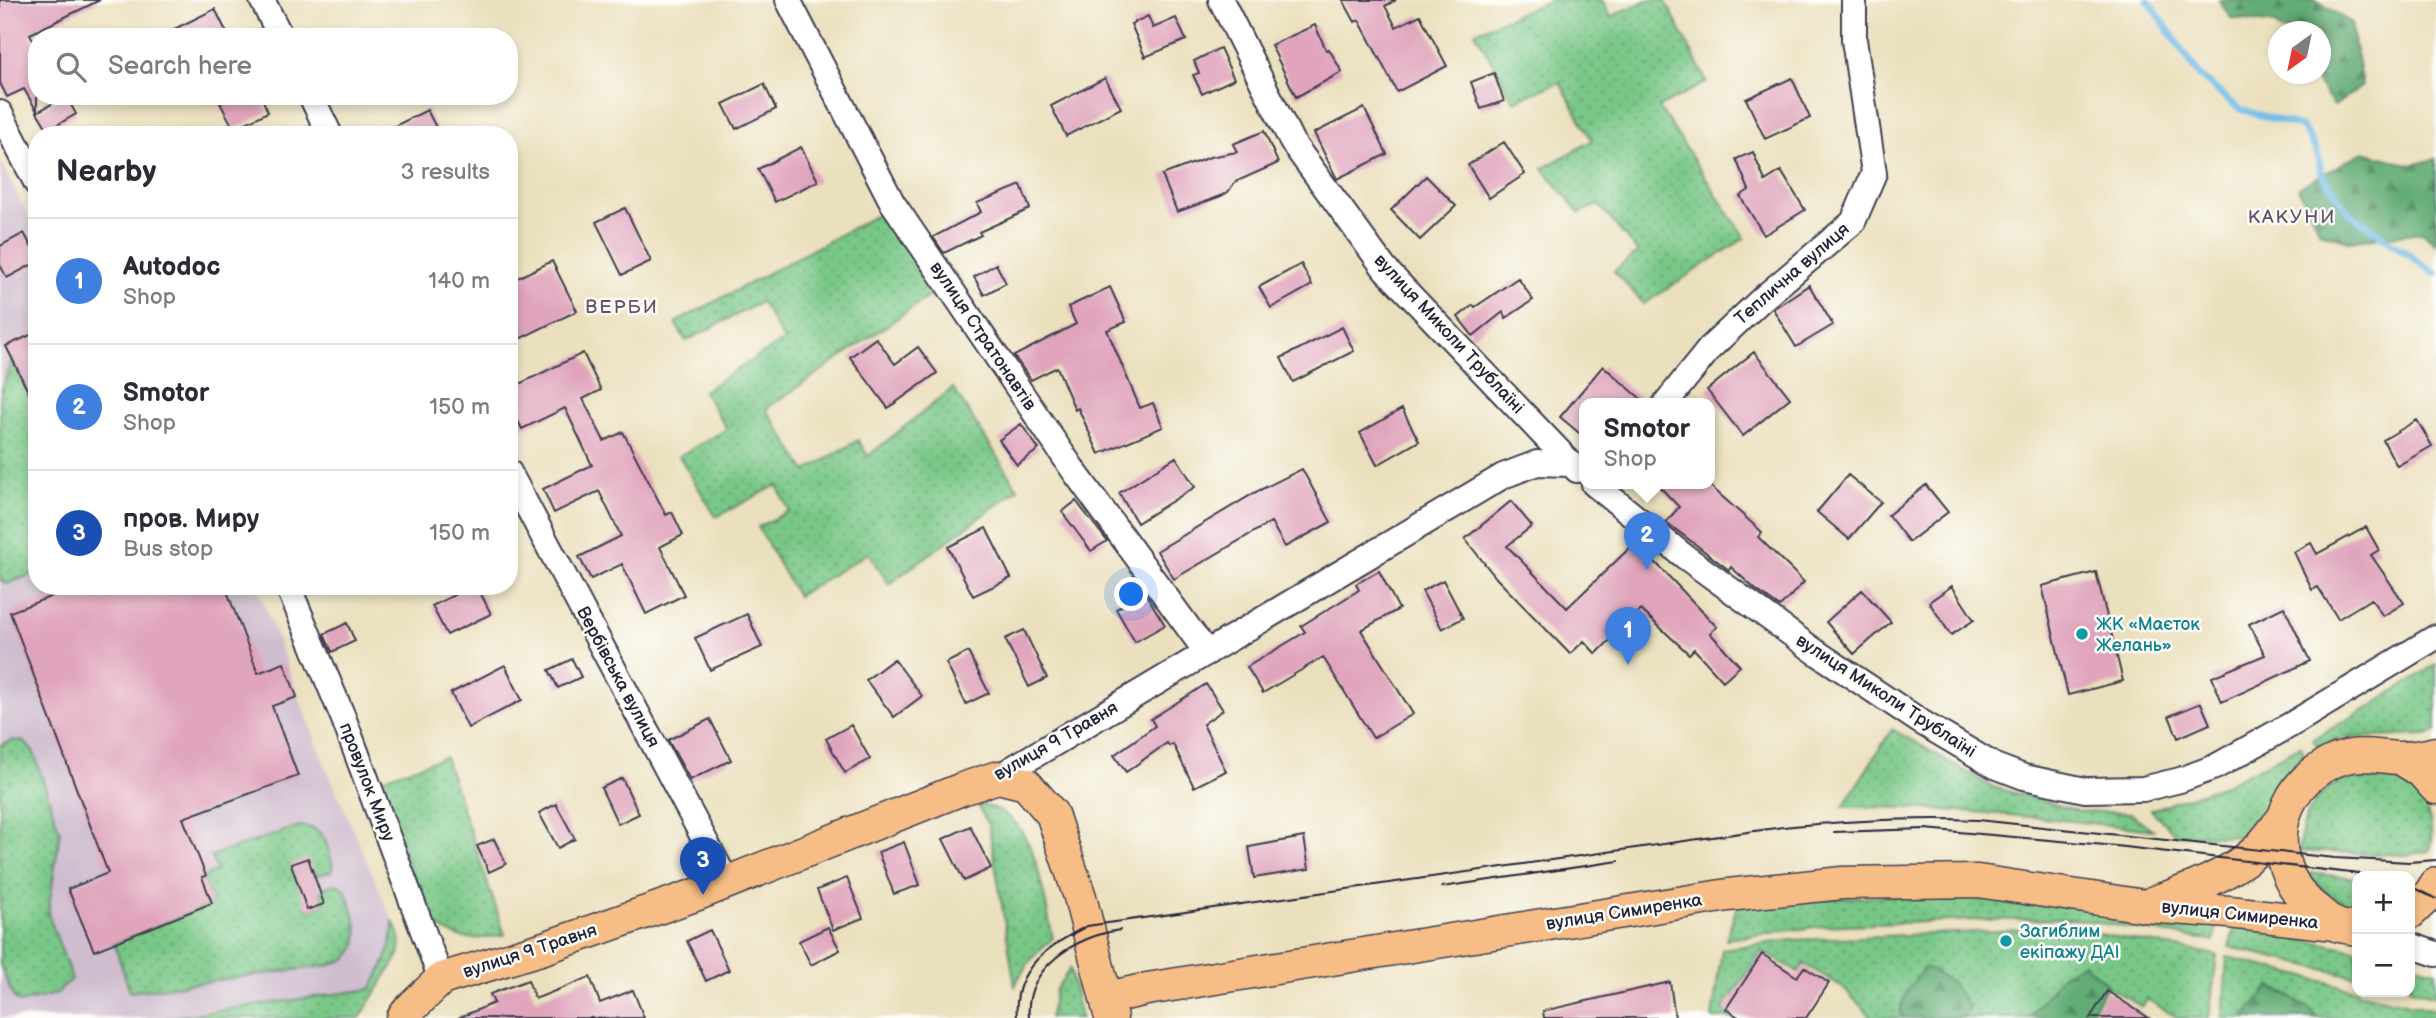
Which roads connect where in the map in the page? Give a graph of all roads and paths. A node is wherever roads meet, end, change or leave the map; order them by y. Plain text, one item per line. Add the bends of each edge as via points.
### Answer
1 (262, 0) edge
2 (788, 0) edge
3 (1221, 0) edge
4 (1854, 0) edge
5 (276, 28) edge
6 (315, 105) edge
7 (0, 113) edge
8 (326, 126) edge
9 (28, 167) edge
10 (1670, 398) edge
11 (1579, 469) edge
12 (1579, 476) edge
13 (518, 489) edge
14 (1601, 489) edge
15 (292, 595) edge
16 (2436, 637) edge
17 (1207, 653) junction
18 (2426, 769) edge
19 (998, 777) junction
20 (2285, 816) junction
21 (727, 882) junction
22 (2436, 884) edge
23 (2145, 906) junction
24 (2415, 908) edge
25 (2346, 927) edge
26 (2415, 947) edge
27 (2436, 954) edge
28 (441, 979) junction
29 (1109, 1008) edge
30 (403, 1018) edge

1 - 5 street
2 - 17 street, вулиця Стратонавтів via 892,201 1074,471
3 - 11 street, вулиця Миколи Трублаїні via 1292,142 1385,269
4 - 10 street, Теплична вулиця via 1854,40 1874,173 1853,222 1710,348
6 - 8 street
7 - 9 street
12 - 17 street, вулиця 9 Травня via 1537,463 1503,476
13 - 21 street, Вербівська вулиця
14 - 16 street, вулиця Миколи Трублаїні via 1805,644 1921,722 1995,766 2085,790 2143,789 2215,767
15 - 28 street, провулок Миру
17 - 19 street, вулиця 9 Травня
18 - 20 main road via 2372,754 2350,755 2306,778
19 - 21 main road, вулиця 9 Травня
19 - 29 main road via 1026,784 1052,814
20 - 23 main road, вулиця Симиренка via 2244,859 2191,890
20 - 25 main road via 2279,842 2283,866 2296,890 2310,906
21 - 28 main road, вулиця 9 Травня
22 - 24 main road
23 - 25 main road, вулиця Симиренка
23 - 29 main road, вулиця Симиренка via 1978,881 1842,883 1728,895 1147,989
26 - 27 street
28 - 30 main road, вулиця 9 Травня

